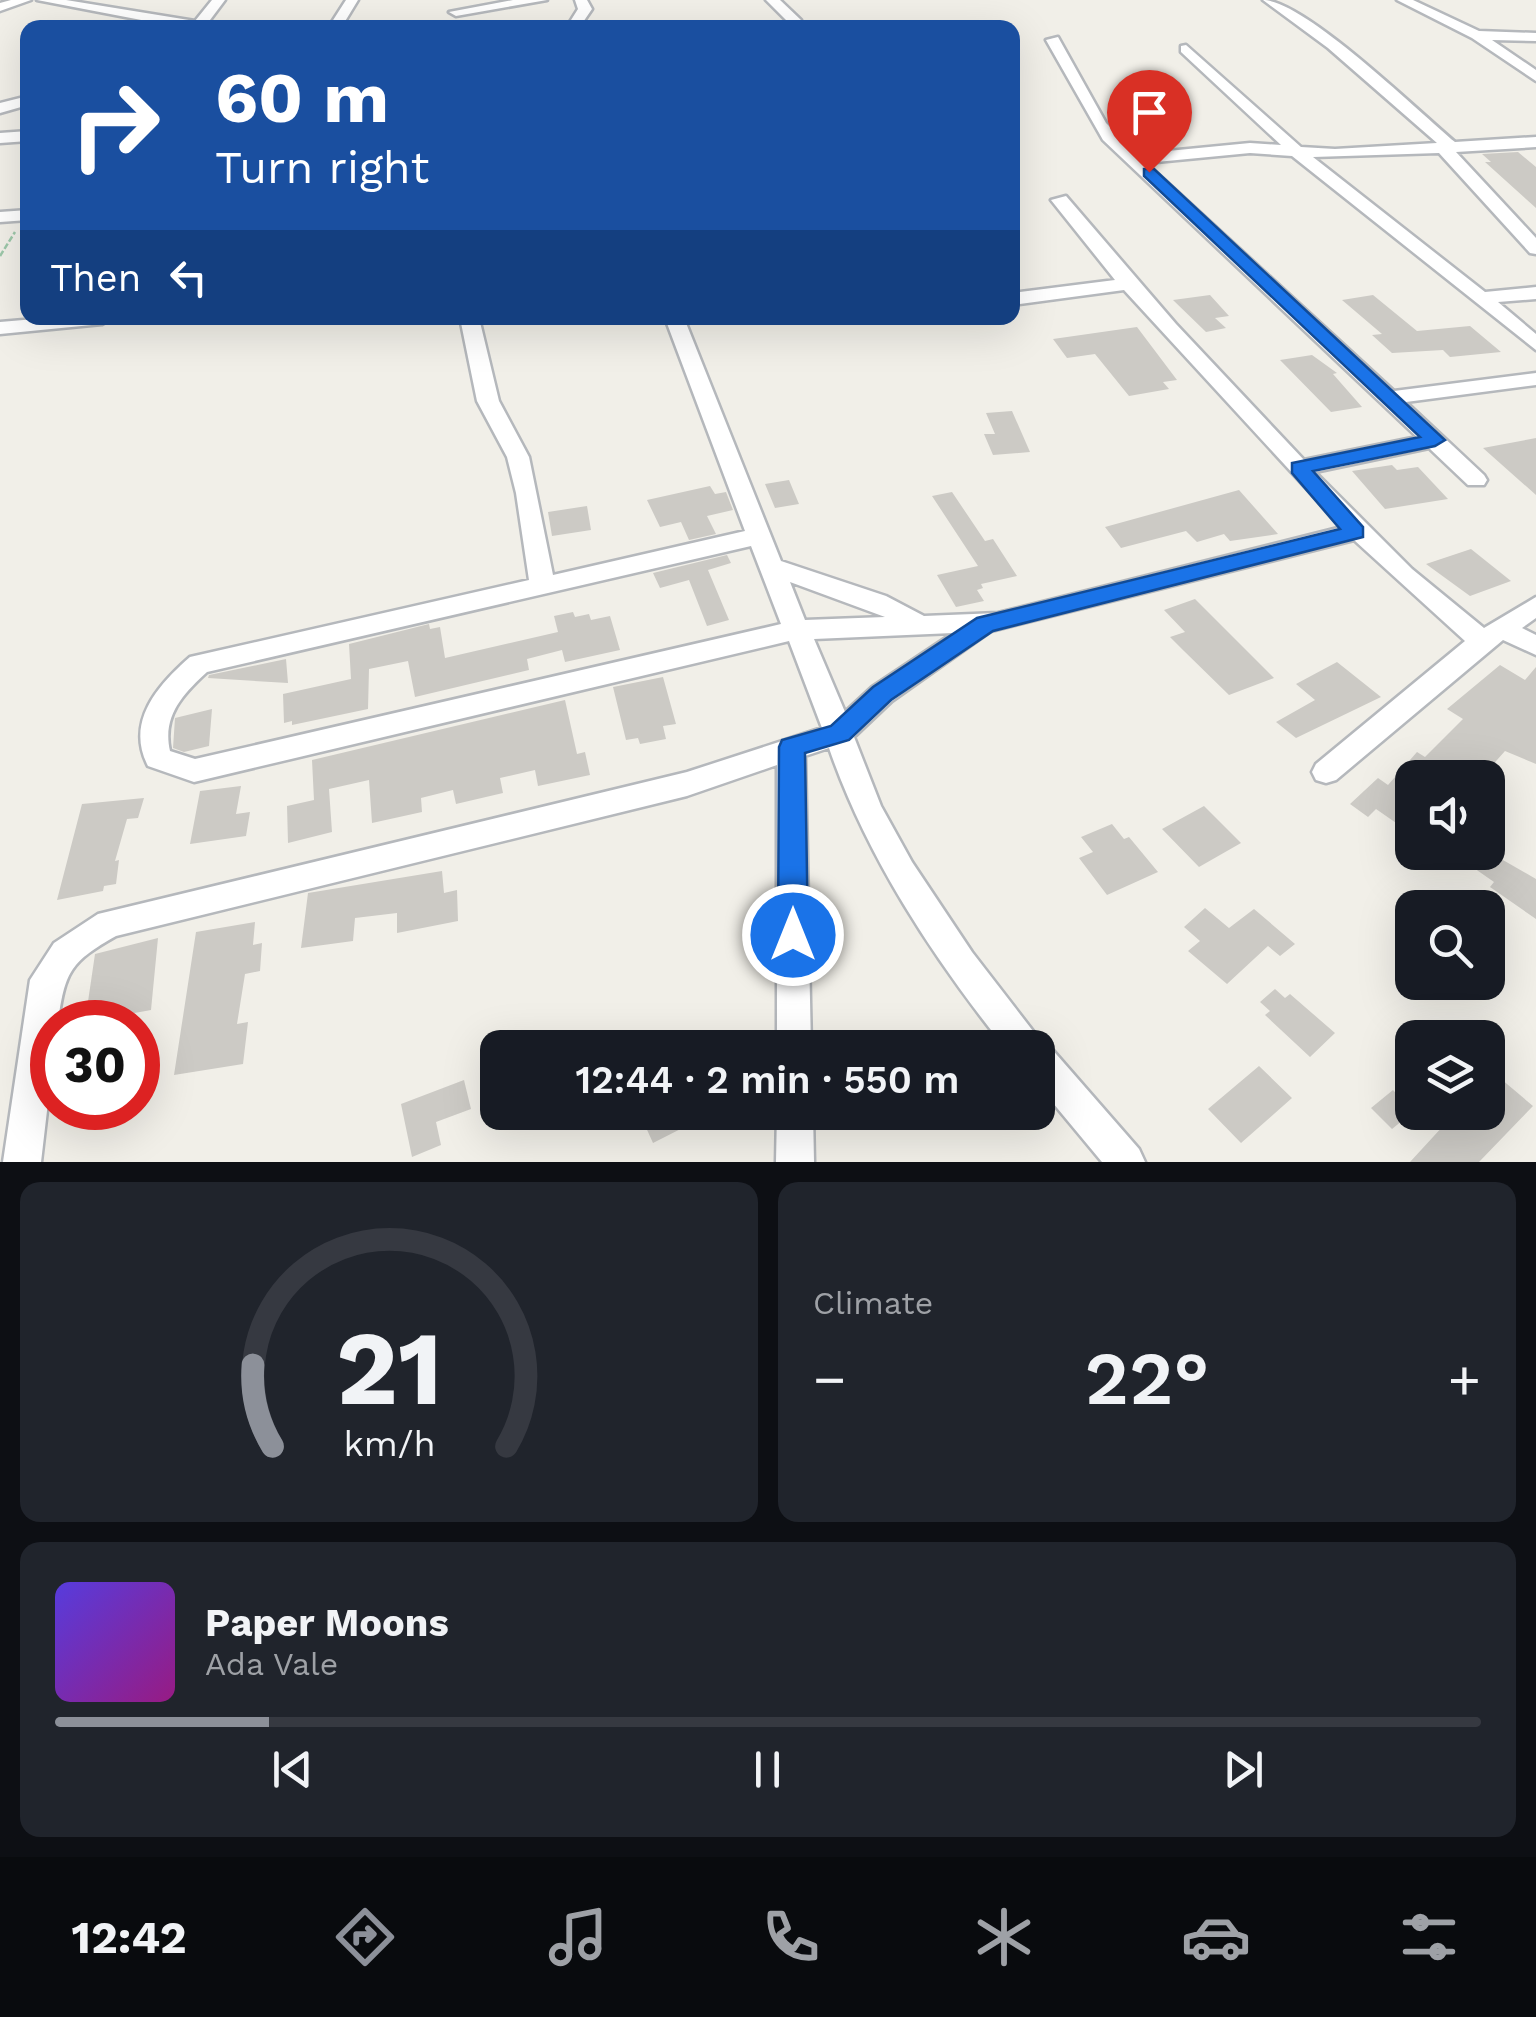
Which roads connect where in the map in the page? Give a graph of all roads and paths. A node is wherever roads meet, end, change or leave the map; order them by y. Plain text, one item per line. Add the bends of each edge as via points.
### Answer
1 (25, 0) edge
2 (43, 0) edge
3 (219, 0) edge
4 (541, 0) edge
5 (772, 0) edge
6 (1269, 0) edge
7 (1403, 0) edge
8 (0, 8) edge
9 (456, 12) dead end
10 (158, 20) edge
11 (203, 20) edge
12 (794, 20) edge
13 (1536, 37) edge
14 (1489, 39) junction
15 (1053, 40) dead end
16 (1186, 49) dead end
17 (1536, 77) edge
18 (1536, 142) edge
19 (1448, 148) junction
20 (1298, 151) junction
21 (1137, 159) junction
22 (1060, 200) dead end
23 (20, 224) edge
24 (1536, 250) edge
25 (0, 256) edge
26 (1124, 284) junction
27 (1536, 293) edge
28 (1020, 298) edge
29 (1482, 298) junction
30 (31, 325) edge
31 (471, 325) edge
32 (677, 325) edge
33 (0, 328) edge
34 (1536, 344) edge
35 (1536, 379) edge
36 (1391, 398) junction
37 (1435, 440) junction
38 (1299, 468) junction
39 (1476, 480) dead end
40 (1355, 532) junction
41 (760, 536) junction
42 (772, 567) junction
43 (542, 586) junction
44 (1536, 606) edge
45 (985, 624) junction
46 (923, 626) junction
47 (796, 630) junction
48 (1492, 634) junction
49 (1536, 646) edge
50 (840, 733) junction
51 (792, 747) junction
52 (1326, 772) dead end
53 (794, 1030) edge
54 (1013, 1030) edge
55 (1055, 1080) edge
56 (794, 1130) edge
57 (22, 1162) edge
58 (795, 1162) edge
59 (1126, 1162) edge

1 - 8 street
2 - 10 street
3 - 11 street
4 - 9 street
5 - 12 street
6 - 19 street via 1333,45
7 - 14 street
13 - 14 street
14 - 17 street
15 - 21 street via 1078,75 1095,121
16 - 20 street
18 - 19 street
19 - 20 street
19 - 24 street
20 - 21 street via 1250,148
20 - 29 street
21 - 36 street
22 - 26 street
23 - 25 path
26 - 28 street
26 - 38 street
27 - 29 street
29 - 34 street
30 - 33 street
31 - 43 street via 488,401 518,457 528,493
32 - 41 street
35 - 36 street
36 - 37 street
37 - 38 street
37 - 39 street
38 - 40 street
40 - 45 street
40 - 48 street via 1430,601
41 - 42 street
41 - 43 street
42 - 46 street via 877,602
42 - 47 street
43 - 47 street via 199,664 170,689 156,714 151,739 158,758 194,770
44 - 48 street
45 - 46 street
45 - 50 street via 882,694
46 - 47 street
47 - 50 street
48 - 49 street
48 - 52 street
50 - 51 street
50 - 54 street via 866,806 944,946
51 - 53 street
51 - 57 street via 687,784 109,924 80,939 46,980
55 - 59 street
56 - 58 street

